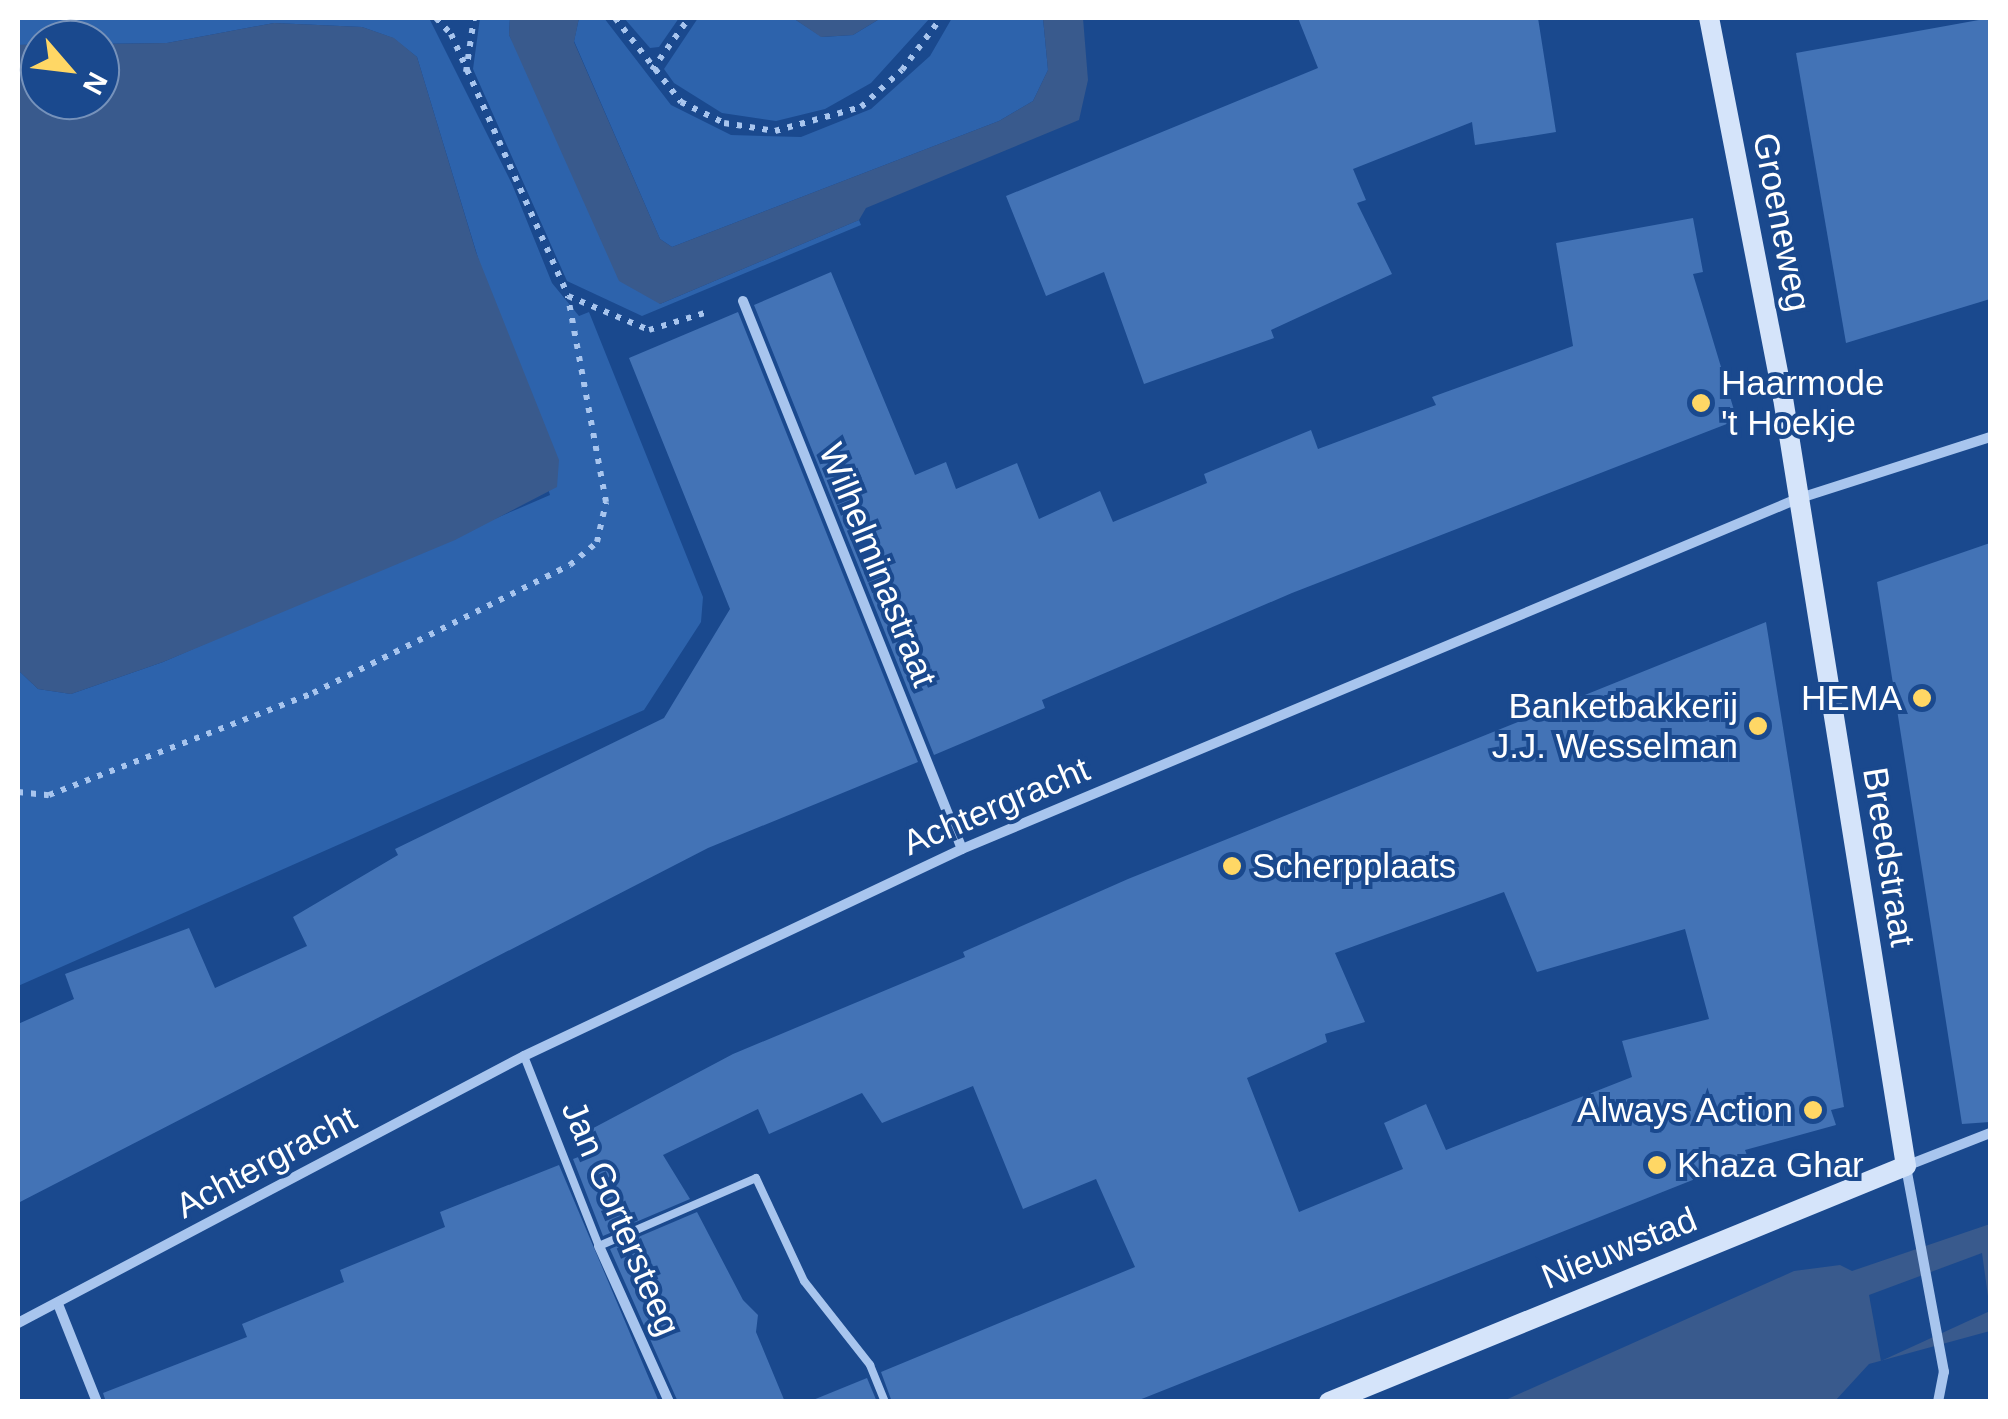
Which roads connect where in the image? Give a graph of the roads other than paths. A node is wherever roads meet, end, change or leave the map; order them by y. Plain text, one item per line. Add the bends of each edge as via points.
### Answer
1 (1709, 18) edge
2 (744, 301) road end
3 (1990, 437) edge
4 (1797, 499) junction
5 (962, 849) junction
6 (524, 1056) junction
7 (1990, 1133) edge
8 (1906, 1166) junction
9 (600, 1246) junction
10 (58, 1304) junction
11 (18, 1324) edge
12 (97, 1402) edge
13 (670, 1402) edge
14 (885, 1402) edge
15 (1328, 1402) edge
16 (1938, 1402) edge

1 - 4 street, Groeneweg
2 - 5 street, Wilhelminastraat
3 - 4 street, Achtergracht
4 - 5 street, Achtergracht
4 - 8 street, Breedstraat
5 - 6 street, Achtergracht
6 - 9 lane, Jan Gortersteeg
6 - 10 street, Achtergracht
7 - 8 street, Nieuwstad
8 - 15 street, Nieuwstad
8 - 16 street via 1944,1372
9 - 13 street, Jan Gortersteeg
9 - 14 lane via 756,1178 804,1281 870,1364
10 - 11 street, Achtergracht
10 - 12 street

